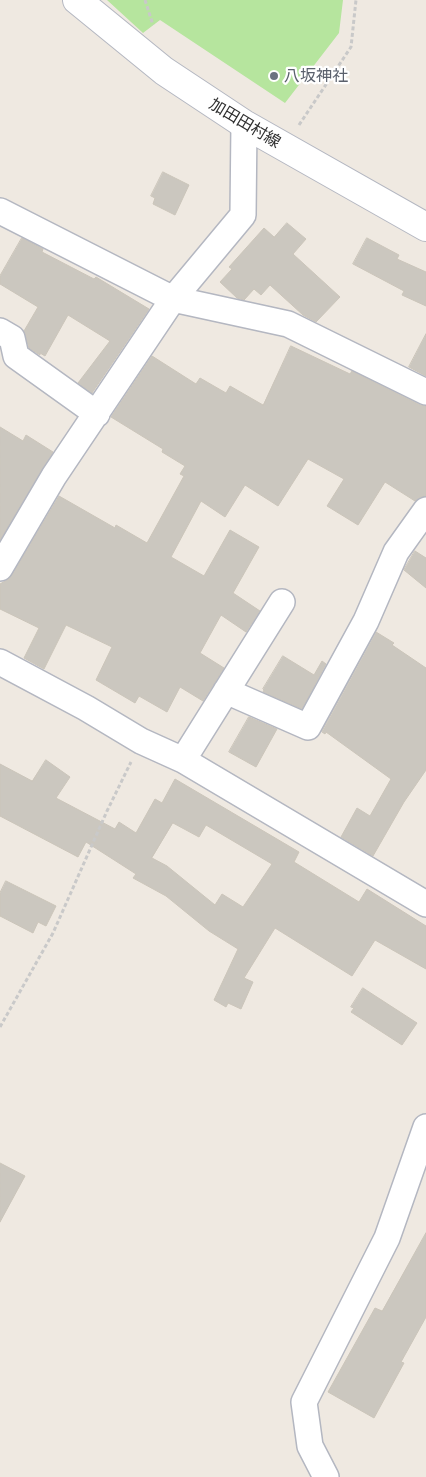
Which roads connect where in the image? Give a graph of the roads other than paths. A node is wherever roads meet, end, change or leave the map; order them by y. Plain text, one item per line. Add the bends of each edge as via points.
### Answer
1 (77, 0) edge
2 (244, 124) junction
3 (0, 210) edge
4 (426, 227) edge
5 (173, 299) junction
6 (0, 330) edge
7 (426, 392) edge
8 (97, 414) junction
9 (426, 510) edge
10 (0, 568) edge
11 (282, 602) dead end
12 (0, 662) edge
13 (226, 692) junction
14 (182, 760) junction
15 (426, 904) edge
16 (426, 1127) edge
17 (326, 1477) edge

1 - 2 main road, 加田田村線 via 164,71
2 - 4 main road, 加田田村線
2 - 5 street via 243,215
3 - 5 street
5 - 7 street via 288,324
5 - 8 street
6 - 8 street via 12,338 16,356
8 - 10 street via 54,476
9 - 13 street via 396,552 366,621 308,727
11 - 13 street
12 - 14 street via 140,741
13 - 14 street
14 - 15 street
16 - 17 street via 387,1238 304,1402 310,1446

